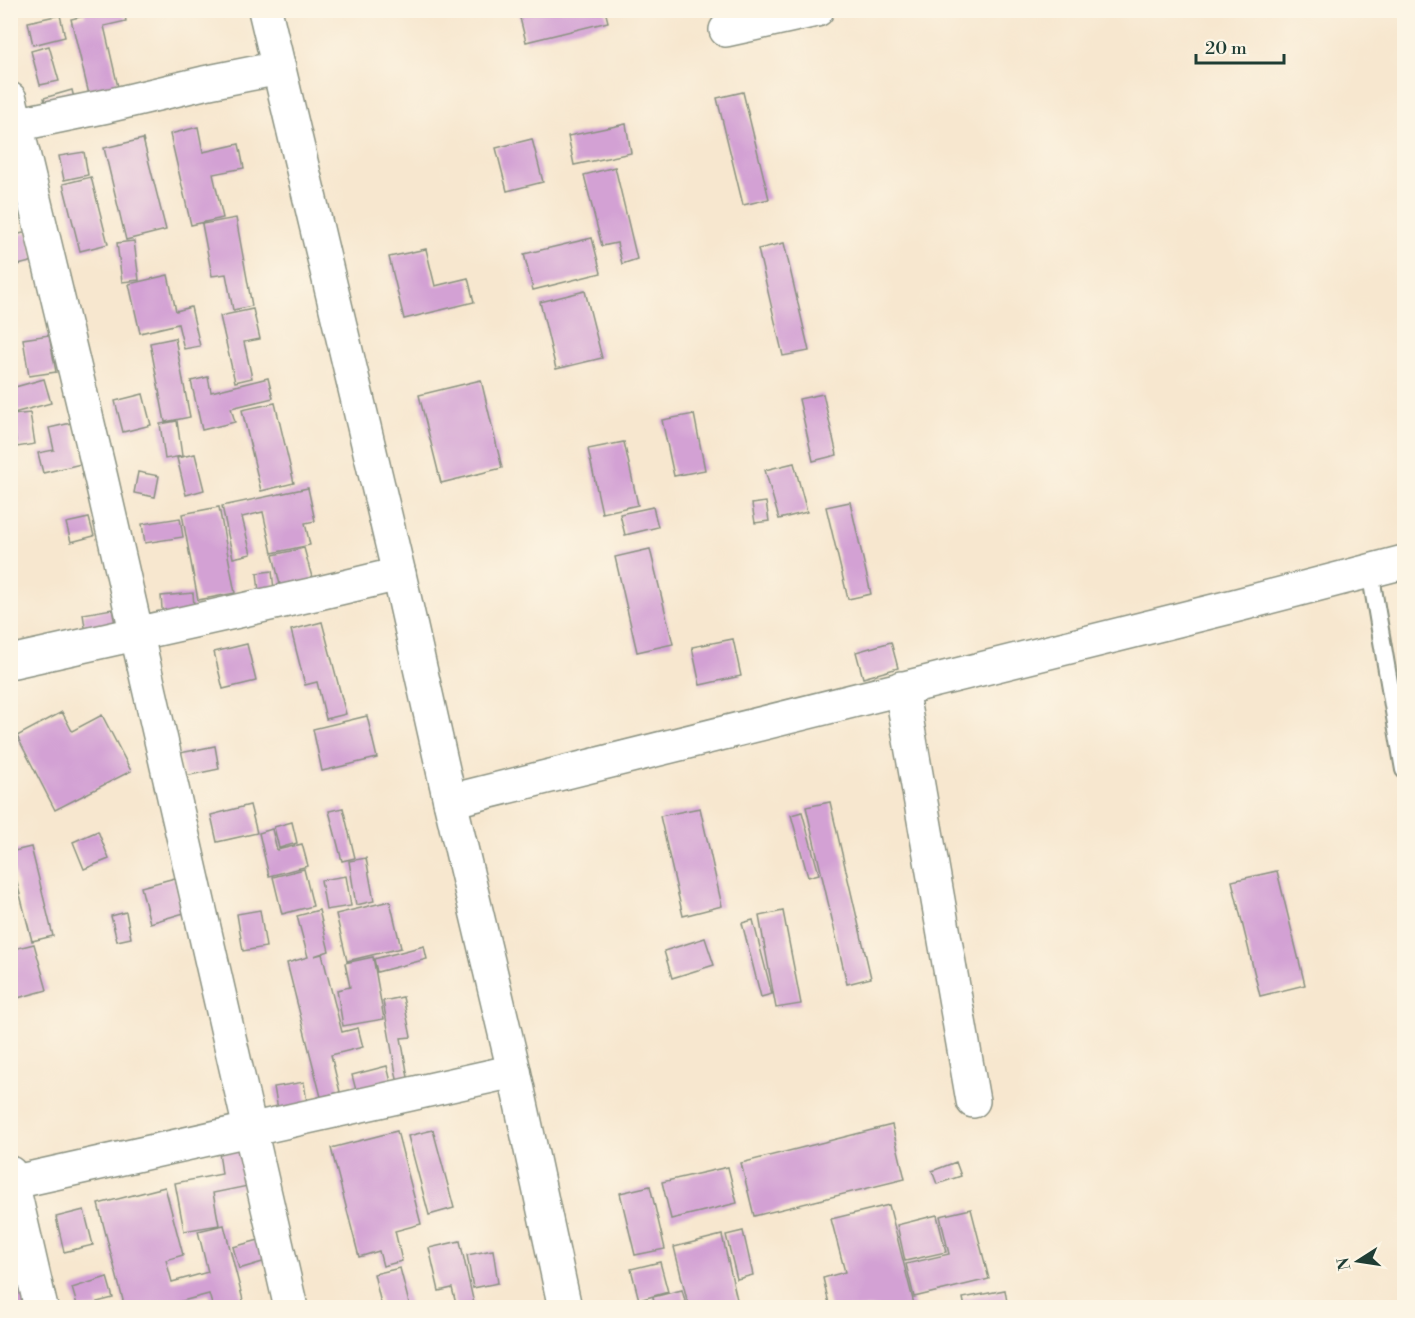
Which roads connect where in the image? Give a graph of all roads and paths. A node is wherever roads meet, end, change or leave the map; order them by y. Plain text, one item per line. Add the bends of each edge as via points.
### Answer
1 (265, 10) edge
2 (817, 10) edge
3 (726, 30) dead end
4 (279, 68) junction
5 (13, 117) edge
6 (1404, 562) edge
7 (1370, 571) junction
8 (399, 574) junction
9 (136, 634) junction
10 (10, 662) edge
11 (901, 688) junction
12 (1404, 770) edge
13 (450, 801) junction
14 (514, 1071) junction
15 (973, 1101) dead end
16 (250, 1129) junction
17 (11, 1179) edge
18 (41, 1308) edge
19 (291, 1308) edge
20 (565, 1308) edge

1 - 4 street
2 - 3 street
4 - 5 street via 107,106
4 - 8 street
5 - 9 street
6 - 7 street
7 - 11 street
7 - 12 lane
8 - 9 street
8 - 13 street
9 - 10 street
9 - 16 street
11 - 13 street
11 - 15 street
13 - 14 street
14 - 16 street
14 - 20 street
16 - 17 street
16 - 19 street
17 - 18 street

